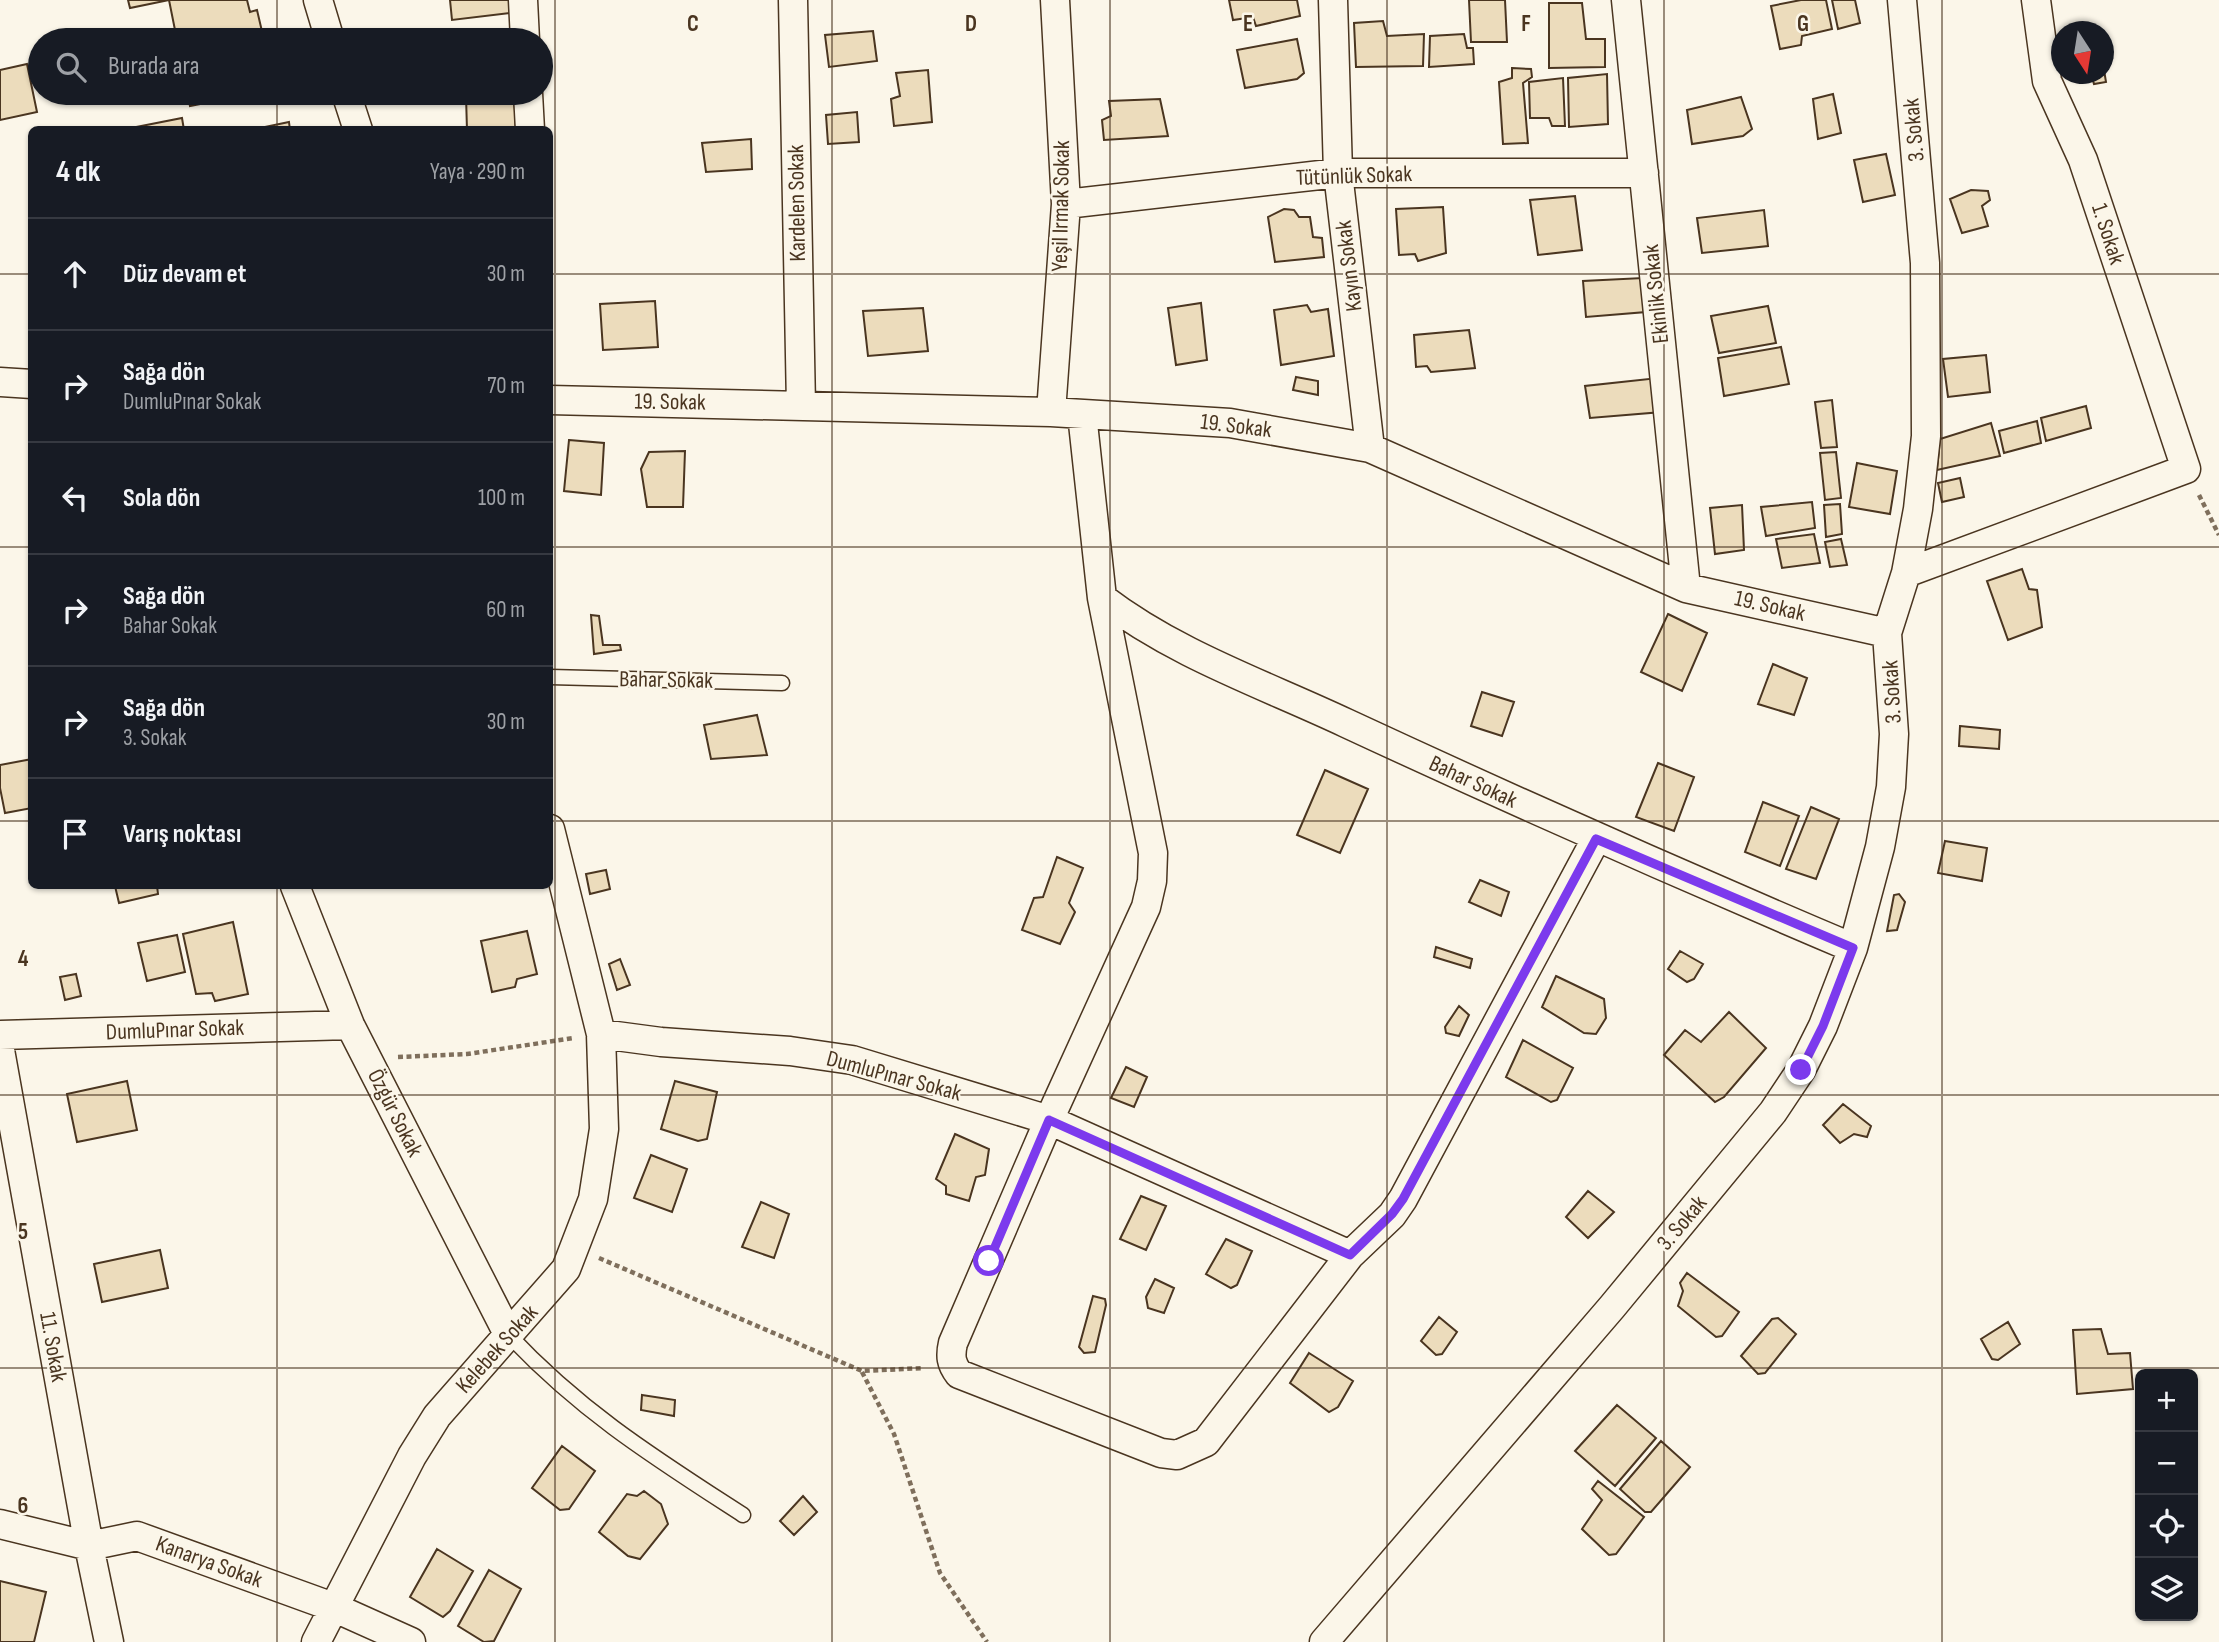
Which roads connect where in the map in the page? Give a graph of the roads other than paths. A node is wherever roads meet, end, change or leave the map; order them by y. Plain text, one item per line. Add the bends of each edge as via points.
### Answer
1 (318, 0) edge
2 (523, 0) edge
3 (793, 0) edge
4 (1055, 0) edge
5 (1333, 0) edge
6 (1626, 0) edge
7 (1902, 0) edge
8 (2036, 0) edge
9 (326, 28) edge
10 (524, 28) edge
11 (350, 105) edge
12 (529, 105) edge
13 (357, 126) edge
14 (530, 126) edge
15 (1338, 173) junction
16 (1644, 173) junction
17 (1066, 204) junction
18 (0, 382) edge
19 (28, 384) edge
20 (553, 400) edge
21 (801, 406) junction
22 (1051, 412) junction
23 (1082, 414) junction
24 (1370, 448) junction
25 (1906, 573) junction
26 (1686, 588) junction
27 (1102, 598) junction
28 (1887, 633) junction
29 (553, 677) edge
30 (782, 683) dead end
31 (1596, 839) junction
32 (553, 841) edge
33 (296, 889) edge
34 (1853, 948) junction
35 (351, 1025) junction
36 (601, 1034) junction
37 (0, 1035) edge
38 (0, 1050) edge
39 (1049, 1120) junction
40 (1350, 1255) junction
41 (508, 1334) junction
42 (743, 1515) dead end
43 (0, 1524) edge
44 (89, 1546) junction
45 (333, 1607) junction
46 (109, 1642) edge
47 (316, 1642) edge
48 (411, 1642) edge
49 (1324, 1642) edge

1 - 9 street
2 - 10 street
3 - 21 street, Kardelen Sokak
4 - 17 street, Yeşil Irmak Sokak
5 - 15 street, Kayın Sokak
6 - 16 street, Ekinlik Sokak
7 - 25 street, 3. Sokak via 1925,264 1928,373 1919,496
8 - 25 street, 1. Sokak via 2046,80 2083,160 2186,469
11 - 13 street
12 - 14 street
15 - 16 street, Tütünlük Sokak
15 - 17 street, Tütünlük Sokak
15 - 24 street, Kayın Sokak
16 - 26 street, Ekinlik Sokak
17 - 22 street, Yeşil Irmak Sokak
18 - 19 street
20 - 21 street, 19. Sokak
21 - 22 street, 19. Sokak
22 - 23 street, 19. Sokak
23 - 24 street, 19. Sokak via 1230,423
23 - 27 street
24 - 26 street, 19. Sokak
25 - 28 street, 3. Sokak
26 - 28 street, 19. Sokak
27 - 31 street, Bahar Sokak via 1174,647
27 - 39 street via 1153,853 1152,881 1146,907
28 - 34 street, 3. Sokak via 1894,710 1891,787
29 - 30 lane, Bahar Sokak
31 - 34 street, Bahar Sokak
31 - 40 street via 1403,1199
32 - 36 street, Kelebek Sokak
33 - 35 street, Özgür Sokak
34 - 49 street, 3. Sokak via 1823,1026 1780,1101 1612,1307
35 - 37 street, DumluPınar Sokak
35 - 41 street, Özgür Sokak
36 - 39 street, DumluPınar Sokak via 852,1060
36 - 41 street, Kelebek Sokak via 604,1129 593,1199 576,1248 551,1289
38 - 44 street, 11. Sokak
39 - 40 street, DumluPınar Sokak
39 - 40 street via 953,1343 953,1366 968,1380 1161,1453 1177,1455 1206,1442
41 - 42 lane via 604,1423
41 - 45 street, Kelebek Sokak via 437,1416
43 - 44 street, Kanarya Sokak
44 - 45 street, Kanarya Sokak via 137,1536
44 - 46 street, 11. Sokak
45 - 47 street, Kelebek Sokak
45 - 48 street, Kanarya Sokak

